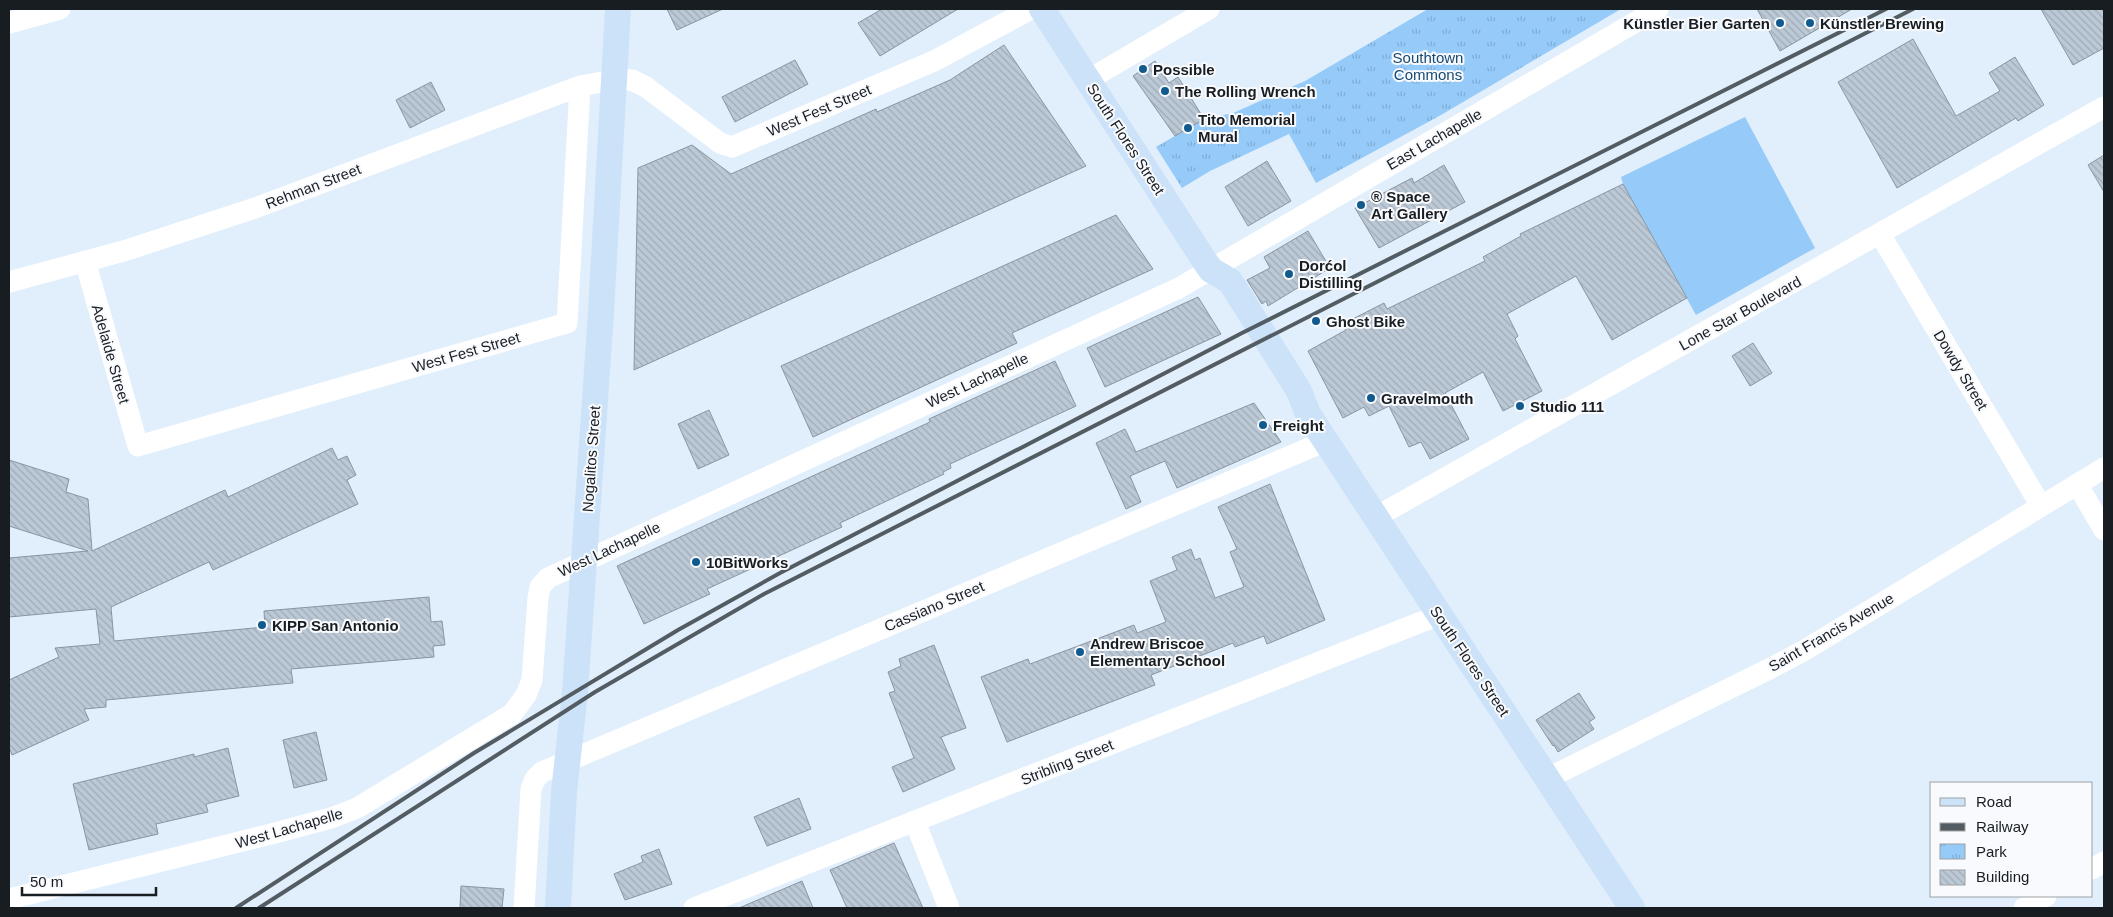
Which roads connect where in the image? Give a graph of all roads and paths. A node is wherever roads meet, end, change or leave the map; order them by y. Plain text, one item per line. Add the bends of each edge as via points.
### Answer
1 (60, 9) edge
2 (618, 9) edge
3 (1031, 9) edge
4 (1042, 9) edge
5 (1209, 9) edge
6 (1658, 9) edge
7 (9, 23) edge
8 (613, 80) junction
9 (1088, 80) junction
10 (580, 86) junction
11 (2104, 107) edge
12 (1880, 234) junction
13 (85, 261) junction
14 (1211, 270) junction
15 (9, 282) edge
16 (1326, 442) junction
17 (138, 446) joint
18 (2104, 468) edge
19 (2077, 484) junction
20 (2041, 506) junction
21 (1376, 517) junction
22 (2104, 530) edge
23 (1439, 615) junction
24 (1548, 778) junction
25 (915, 822) junction
26 (2104, 862) edge
27 (2093, 869) edge
28 (2044, 897) edge
29 (9, 899) edge
30 (524, 908) edge
31 (558, 908) edge
32 (694, 908) edge
33 (949, 908) edge
34 (1632, 908) edge
35 (2024, 908) edge

1 - 7 street
2 - 8 main road, Nogalitos Street
3 - 8 street, West Fest Street via 934,61 732,147 720,143 632,80
4 - 9 main road, South Flores Street
5 - 9 street
6 - 14 street, East Lachapelle
8 - 10 street, Rehman Street
8 - 31 main road, Nogalitos Street via 599,332
9 - 14 main road, South Flores Street
10 - 13 street, Rehman Street via 255,208
10 - 17 street, West Fest Street via 567,323
11 - 12 street, Lone Star Boulevard
12 - 20 street, Dowdy Street
12 - 21 street, Lone Star Boulevard
13 - 15 street, Rehman Street
13 - 17 street, Adelaide Street
14 - 16 main road, South Flores Street via 1214,290 1285,398 1308,414
14 - 29 street, West Lachapelle via 1179,288 548,578 540,587 532,680 512,714 357,808 331,818
16 - 21 main road, South Flores Street
16 - 30 street, Cassiano Street via 542,772 530,789
18 - 19 street, Saint Francis Avenue
19 - 20 street, Saint Francis Avenue
19 - 22 street
20 - 24 street, Saint Francis Avenue via 1796,654
21 - 23 main road, South Flores Street
23 - 24 main road, South Flores Street
23 - 25 street, Stribling Street
24 - 34 main road, South Flores Street
25 - 32 street, Stribling Street
25 - 33 street
26 - 27 street
28 - 35 street

